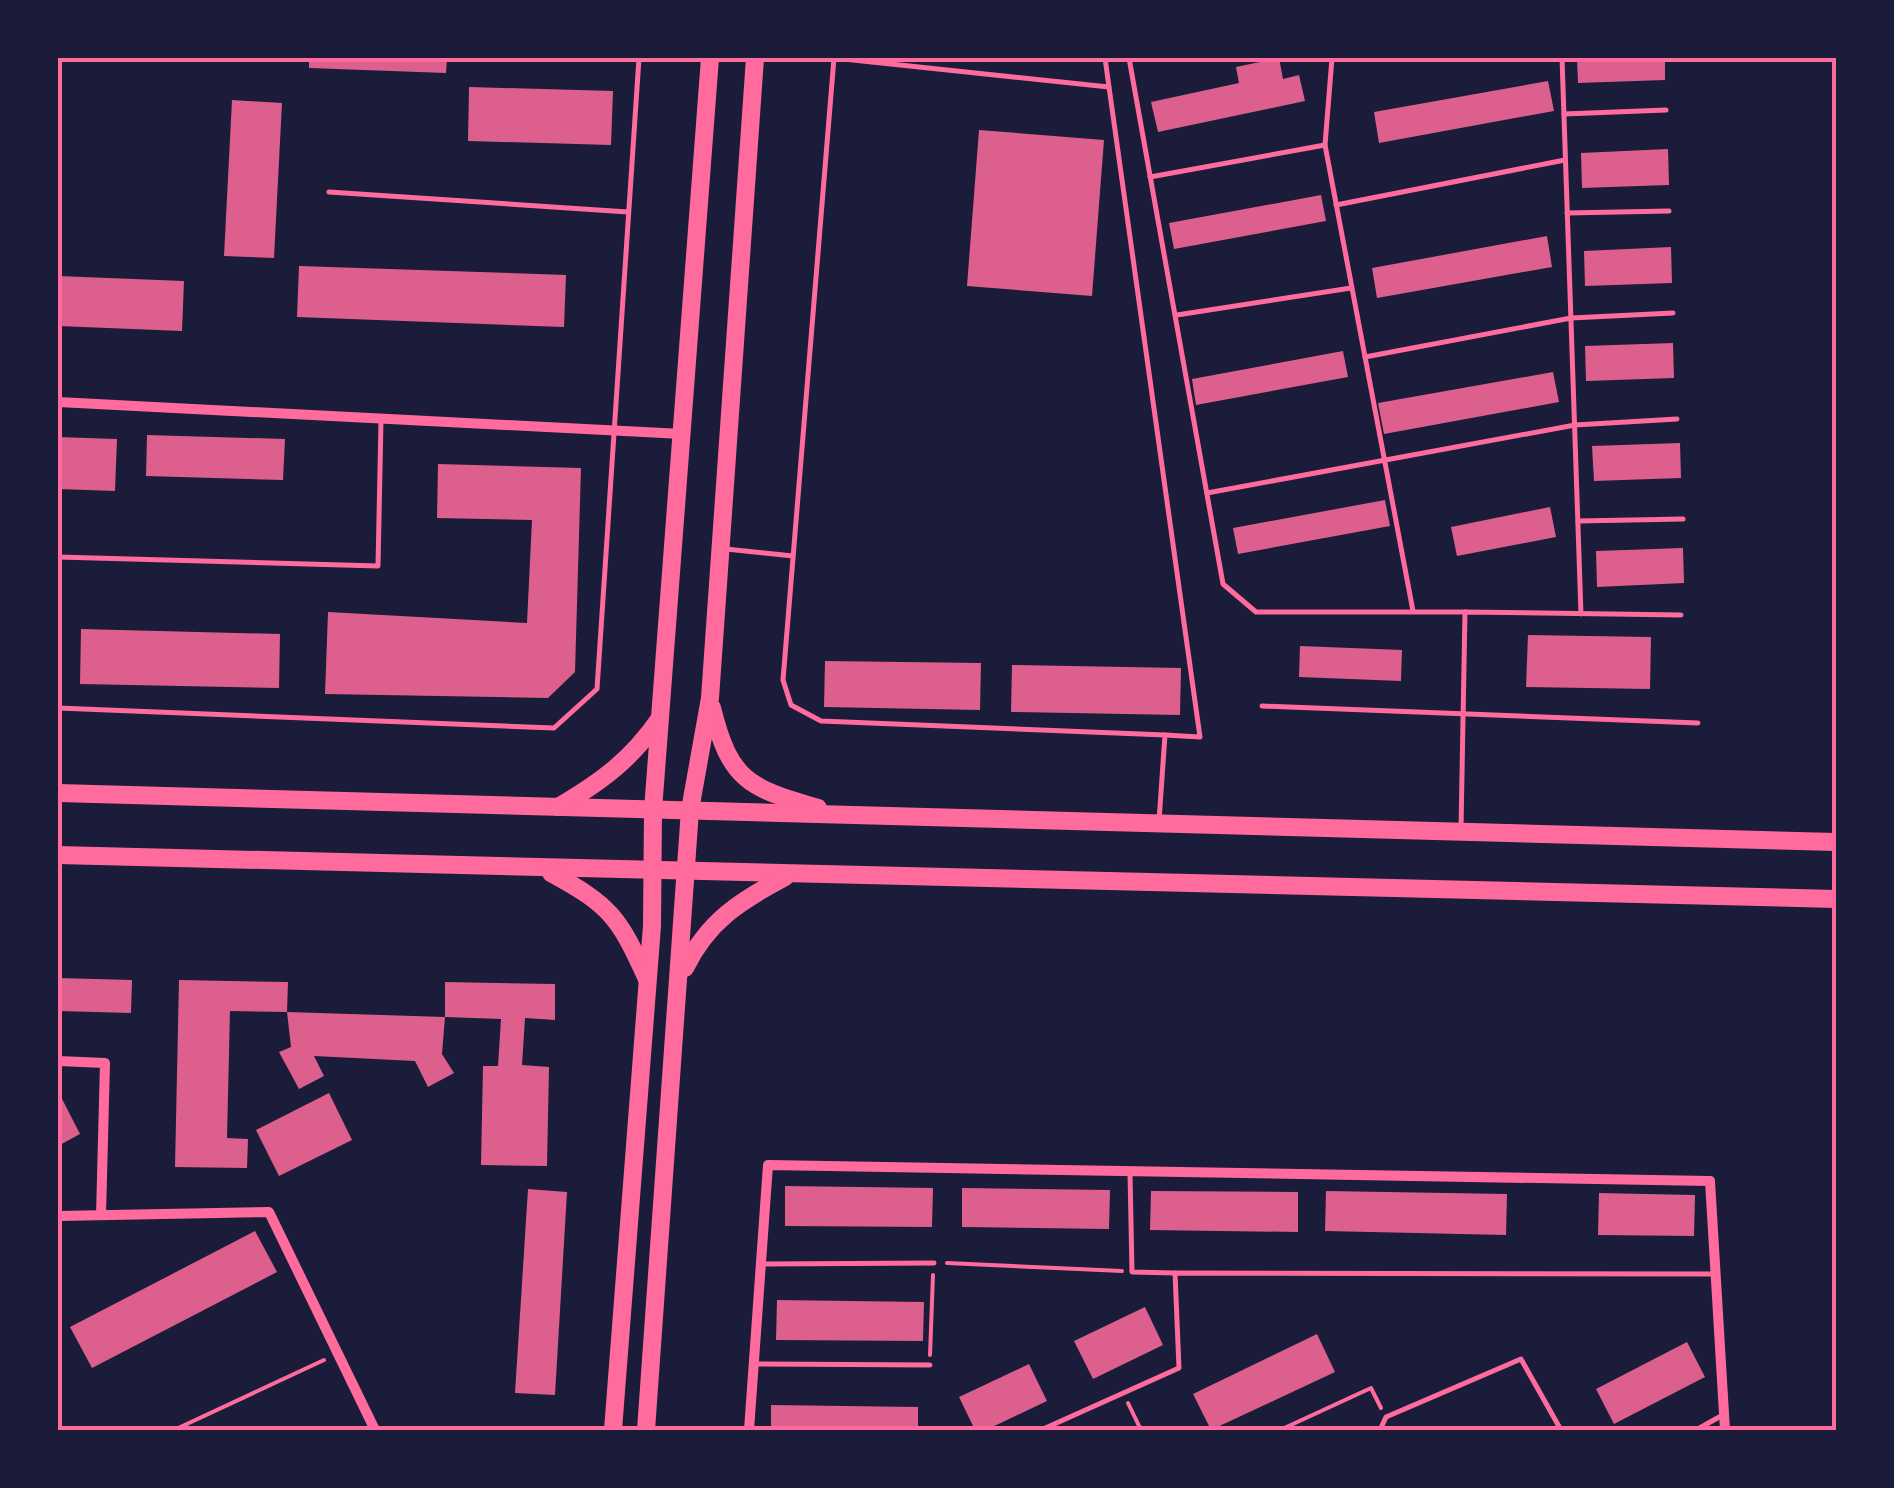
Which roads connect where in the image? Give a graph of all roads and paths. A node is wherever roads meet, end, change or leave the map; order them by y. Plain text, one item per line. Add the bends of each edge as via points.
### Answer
1 (638, 58) edge
2 (710, 58) edge
3 (754, 58) edge
4 (1105, 58) edge
5 (1129, 58) edge
6 (1332, 58) edge
7 (1562, 58) edge
8 (1834, 58) edge
9 (1109, 87) junction
10 (1666, 110) dead end
11 (1564, 114) junction
12 (1324, 145) junction
13 (1566, 160) junction
14 (1836, 175) edge
15 (1150, 176) junction
16 (329, 192) dead end
17 (1336, 205) junction
18 (1669, 211) dead end
19 (628, 212) junction
20 (1567, 213) junction
21 (1352, 288) junction
22 (1673, 312) dead end
23 (1175, 315) junction
24 (1571, 318) junction
25 (1365, 357) junction
26 (58, 402) edge
27 (381, 418) junction
28 (1677, 419) dead end
29 (1575, 425) junction
30 (614, 431) junction
31 (682, 434) junction
32 (1384, 461) junction
33 (1207, 493) junction
34 (1683, 519) dead end
35 (1578, 521) junction
36 (720, 548) junction
37 (793, 556) junction
38 (58, 557) edge
39 (1412, 612) junction
40 (1465, 612) junction
41 (1581, 614) junction
42 (1681, 616) dead end
43 (710, 698) junction
44 (1262, 706) dead end
45 (58, 708) edge
46 (1463, 717) junction
47 (660, 718) junction
48 (1698, 723) dead end
49 (1165, 735) junction
50 (58, 793) edge
51 (558, 807) junction
52 (653, 810) junction
53 (690, 810) junction
54 (843, 815) junction
55 (1159, 824) junction
56 (1461, 832) junction
57 (1836, 842) edge
58 (58, 855) edge
59 (546, 870) junction
60 (652, 873) junction
61 (687, 874) junction
62 (786, 876) junction
63 (1836, 900) edge
64 (680, 977) junction
65 (648, 980) junction
66 (58, 1062) edge
67 (1130, 1171) junction
68 (101, 1215) junction
69 (58, 1216) edge
70 (934, 1263) junction
71 (761, 1264) junction
72 (1132, 1272) junction
73 (1175, 1273) junction
74 (1716, 1274) junction
75 (338, 1354) junction
76 (754, 1364) junction
77 (930, 1365) joint
78 (1123, 1393) junction
79 (1724, 1415) junction
80 (1386, 1417) junction
81 (174, 1430) edge
82 (375, 1430) edge
83 (613, 1430) edge
84 (646, 1430) edge
85 (749, 1430) edge
86 (1041, 1430) edge
87 (1141, 1430) edge
88 (1280, 1430) edge
89 (1380, 1430) edge
90 (1561, 1430) edge
91 (1696, 1430) edge
92 (1725, 1430) edge

1 - 19 lane
2 - 31 main road
3 - 36 main road
4 - 9 lane
5 - 15 lane
6 - 12 lane
7 - 11 lane
8 - 14 path
9 - 37 lane via 834,58
9 - 49 lane via 1200,737
10 - 11 lane
11 - 13 lane
12 - 15 lane
12 - 17 lane
13 - 17 lane
13 - 20 lane
15 - 23 lane
16 - 19 lane
17 - 21 lane
18 - 20 lane
19 - 30 lane
20 - 24 lane
21 - 23 lane
21 - 25 lane
22 - 24 lane
23 - 33 lane
24 - 25 lane
24 - 29 lane
25 - 32 lane
26 - 27 street
27 - 30 street
27 - 38 lane via 378,566
28 - 29 lane
29 - 32 lane
29 - 35 lane
30 - 31 street
30 - 45 lane via 597,689 554,728
31 - 47 main road
32 - 33 lane
32 - 39 lane
33 - 39 lane via 1224,584 1256,612
34 - 35 lane
35 - 41 lane
36 - 37 lane
36 - 43 main road
37 - 49 lane via 782,680 791,704 820,721
39 - 40 lane
40 - 41 lane
40 - 46 lane
41 - 42 lane
43 - 53 main road
43 - 54 main road via 722,750 733,767 767,793
44 - 46 lane
46 - 48 lane
46 - 56 lane
47 - 51 main road via 610,777
47 - 52 main road
49 - 55 lane
50 - 51 main road
51 - 52 main road
52 - 53 main road
52 - 60 main road
53 - 54 main road
53 - 61 main road
54 - 55 main road
55 - 56 main road
56 - 57 main road
58 - 59 main road
59 - 60 main road
59 - 65 main road via 600,900
60 - 61 main road
60 - 65 main road
61 - 62 main road
61 - 64 main road
62 - 63 main road
62 - 64 main road via 734,904 701,936
64 - 84 main road
65 - 83 main road
66 - 68 street via 105,1063
67 - 71 street via 768,1165
67 - 72 lane
67 - 74 street via 1710,1181
68 - 69 street
68 - 75 street via 269,1212
70 - 71 lane
70 - 72 path
70 - 77 path
71 - 76 street
72 - 73 lane
73 - 74 lane
73 - 78 lane via 1178,1368
74 - 79 street
75 - 81 path
75 - 82 street
76 - 77 lane
76 - 85 street
78 - 86 lane
78 - 87 path
79 - 91 lane
79 - 92 street
80 - 88 path via 1371,1388
80 - 89 lane
80 - 90 lane via 1521,1359

